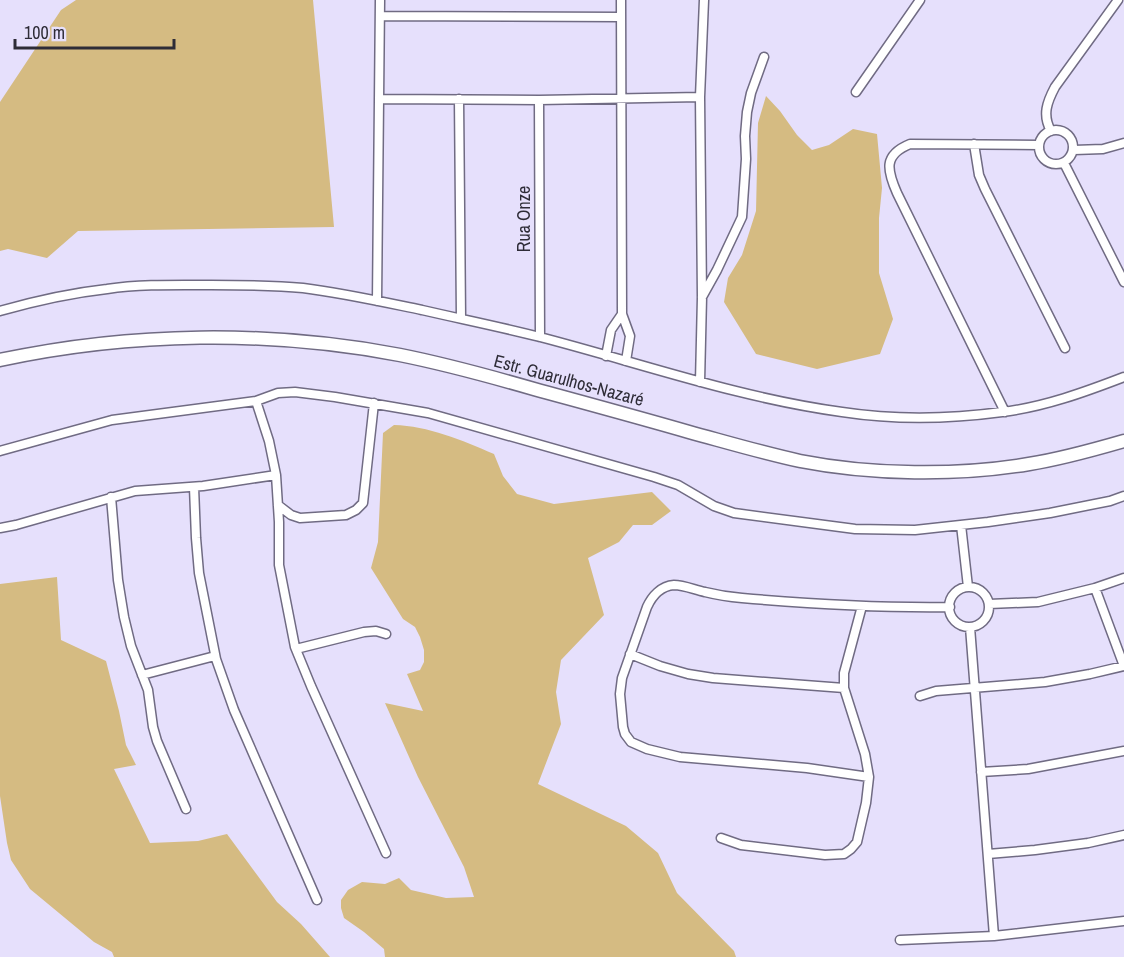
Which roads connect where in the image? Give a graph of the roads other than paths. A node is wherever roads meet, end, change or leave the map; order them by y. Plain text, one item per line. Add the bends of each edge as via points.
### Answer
1 (380, 0) edge
2 (621, 0) edge
3 (704, 0) edge
4 (920, 0) edge
5 (1118, 0) edge
6 (380, 16) junction
7 (621, 17) junction
8 (764, 57) dead end
9 (856, 92) dead end
10 (700, 97) junction
11 (622, 98) junction
12 (379, 99) junction
13 (459, 99) junction
14 (539, 100) junction
15 (1050, 131) junction
16 (1124, 143) edge
17 (974, 144) junction
18 (1039, 145) junction
19 (1074, 150) junction
20 (1064, 163) junction
21 (1124, 282) edge
22 (702, 297) junction
23 (377, 301) junction
24 (0, 310) edge
25 (622, 314) junction
26 (461, 318) junction
27 (540, 337) junction
28 (1065, 348) dead end
29 (606, 356) junction
30 (0, 360) edge
31 (626, 362) junction
32 (1124, 377) edge
33 (700, 382) junction
34 (256, 401) junction
35 (374, 403) junction
36 (1005, 412) junction
37 (1124, 441) edge
38 (0, 451) edge
39 (276, 475) junction
40 (194, 487) junction
41 (1124, 496) edge
42 (111, 497) junction
43 (278, 505) junction
44 (961, 525) junction
45 (0, 528) edge
46 (1124, 578) edge
47 (968, 587) junction
48 (1095, 588) junction
49 (989, 604) junction
50 (862, 606) junction
51 (950, 607) junction
52 (970, 627) junction
53 (386, 634) dead end
54 (296, 649) junction
55 (630, 654) junction
56 (215, 656) junction
57 (1124, 666) edge
58 (142, 675) junction
59 (844, 688) junction
60 (975, 688) junction
61 (920, 696) dead end
62 (1124, 751) edge
63 (981, 772) junction
64 (869, 777) junction
65 (186, 809) dead end
66 (1124, 835) edge
67 (721, 838) dead end
68 (386, 853) dead end
69 (988, 854) junction
70 (317, 900) dead end
71 (1124, 921) edge
72 (994, 936) junction
73 (900, 940) dead end

1 - 6 street
2 - 7 street
3 - 10 street
4 - 9 street
5 - 15 street via 1055,87 1046,111
6 - 7 street
6 - 12 street
7 - 11 street
8 - 22 street via 747,112 742,218
10 - 11 street
10 - 22 street
11 - 14 street
11 - 25 street
12 - 13 street
12 - 23 street
13 - 14 street
13 - 26 street
14 - 27 street, Rua Onze
15 - 18 street
15 - 19 street via 1067,134
16 - 19 street via 1103,149
17 - 18 street
17 - 28 street via 985,189
17 - 36 street via 910,144 893,154 889,166 897,193
18 - 20 street via 1044,160 1053,165
19 - 20 street
20 - 21 street
22 - 33 street
23 - 24 street via 304,288 165,285 108,289
23 - 26 street
25 - 29 street via 611,330
25 - 31 street via 630,336
26 - 27 street
27 - 29 street
29 - 31 street
30 - 37 main road, Estr. Guarulhos-Nazaré via 141,339 280,340 336,345 463,369 801,461 856,469 982,470 1029,465
31 - 33 street
32 - 36 street via 1054,401
33 - 36 street via 843,413 952,417
34 - 35 street via 295,392
34 - 38 street via 112,420
34 - 39 street
35 - 43 street via 363,503 346,515 300,518
35 - 44 street via 428,413 654,477 734,513 855,529 915,530
39 - 40 street
39 - 43 street
40 - 42 street via 135,491
40 - 56 street via 199,573
41 - 44 street via 1050,513
42 - 45 street
42 - 58 street via 124,617
43 - 54 street via 279,565
44 - 47 street
46 - 48 street
47 - 49 street via 980,590
47 - 51 street via 957,591
48 - 49 street via 1038,602
48 - 57 street
49 - 52 street via 985,620
50 - 51 street
50 - 55 street via 739,598 673,585 651,598
50 - 59 street via 847,659
51 - 52 street via 958,623
52 - 60 street
53 - 54 street via 364,632
54 - 68 street
55 - 59 street via 660,666 713,678
55 - 64 street via 620,693 623,726 631,742 680,757
56 - 58 street
56 - 70 street via 234,710
57 - 60 street via 1045,682
58 - 65 street via 157,741
59 - 64 street via 866,754
60 - 61 street
60 - 63 street
62 - 63 street via 1028,769
63 - 69 street
64 - 67 street via 857,842 844,854 741,845
66 - 69 street
69 - 72 street
71 - 72 street
72 - 73 street

